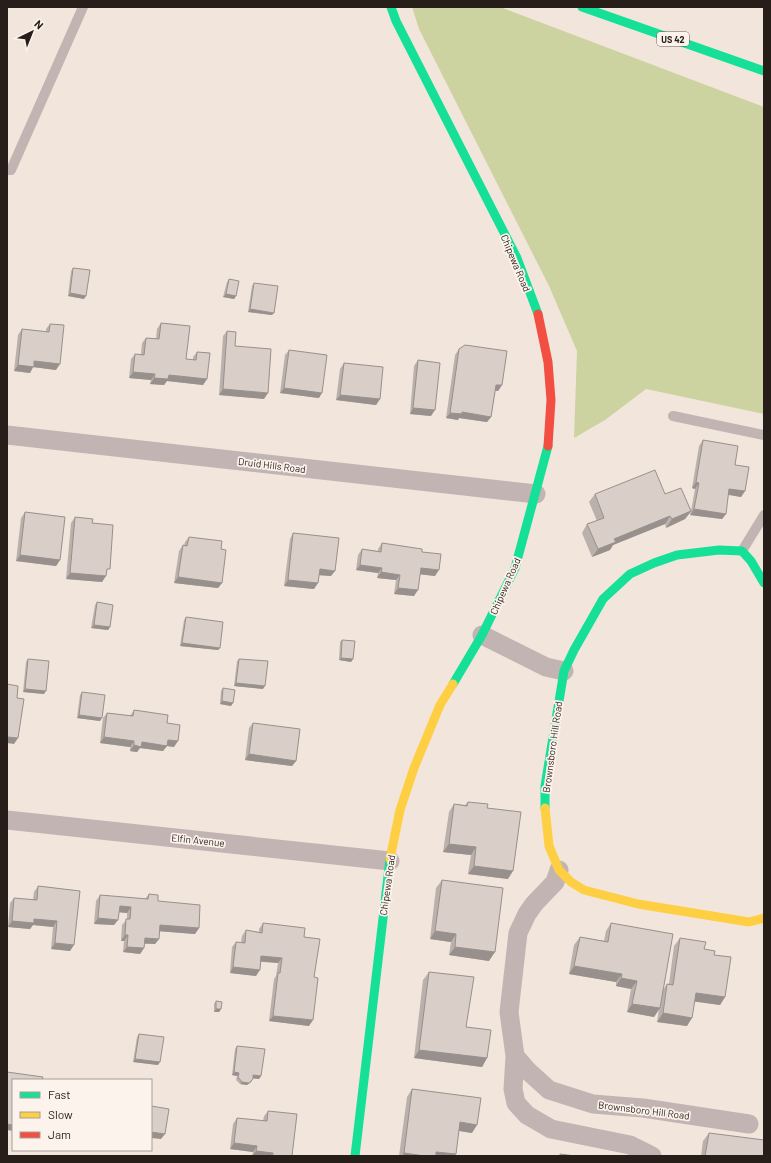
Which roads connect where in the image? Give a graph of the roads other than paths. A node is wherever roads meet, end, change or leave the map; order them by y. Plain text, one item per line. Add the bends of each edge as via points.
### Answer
1 (83, 7) edge
2 (391, 7) edge
3 (582, 7) edge
4 (764, 71) edge
5 (7, 170) edge
6 (673, 416) dead end
7 (7, 435) edge
8 (764, 435) edge
9 (536, 494) junction
10 (764, 515) edge
11 (742, 551) junction
12 (764, 583) edge
13 (482, 635) junction
14 (564, 671) junction
15 (7, 820) edge
16 (390, 861) junction
17 (559, 870) junction
18 (764, 918) edge
19 (515, 1056) junction
20 (749, 1124) dead end
21 (355, 1156) edge
22 (652, 1156) edge

1 - 5 lane via 12,170
2 - 9 street, Chipewa Road via 516,258 538,318 548,362 551,400 548,446
3 - 4 street, US 42
6 - 8 lane
7 - 9 street, Druid Hills Road
9 - 13 street, Chipewa Road via 515,568
10 - 11 lane
11 - 12 street
11 - 14 street, Brownsboro Hill Road via 719,550 677,555 654,562 630,574 603,599
13 - 14 street via 546,667
13 - 16 street, Chipewa Road via 440,705 414,768 400,810
14 - 17 street, Brownsboro Hill Road via 545,786 549,846
15 - 16 street, Elfin Avenue
16 - 21 street, Chipewa Road
17 - 18 street, Brownsboro Hill Road via 584,890 638,904 749,922
17 - 19 street via 555,882 534,904 518,933 509,1012
19 - 20 street, Brownsboro Hill Road via 549,1090 593,1104 643,1108
19 - 22 street via 513,1089 516,1103 527,1115 551,1129 630,1145

